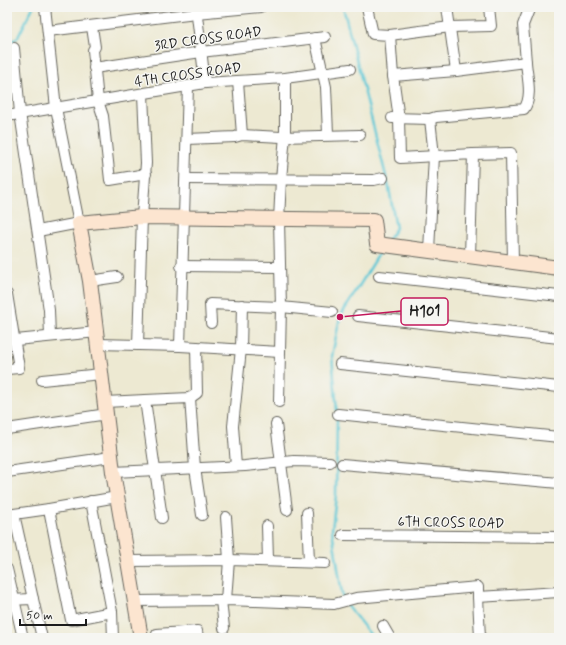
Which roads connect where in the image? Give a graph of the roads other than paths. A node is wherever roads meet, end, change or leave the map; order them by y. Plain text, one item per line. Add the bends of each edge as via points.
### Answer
1 (46, 7) edge
2 (261, 7) edge
3 (367, 7) edge
4 (447, 7) edge
5 (488, 7) edge
6 (530, 7) edge
7 (196, 10) edge
8 (92, 26) junction
9 (450, 27) junction
10 (48, 31) junction
11 (390, 35) junction
12 (14, 48) dead end
13 (201, 52) junction
14 (526, 62) junction
15 (94, 68) junction
16 (350, 69) dead end
17 (456, 72) junction
18 (324, 73) junction
19 (393, 76) junction
20 (285, 78) junction
21 (238, 81) junction
22 (205, 83) junction
23 (188, 86) junction
24 (143, 94) junction
25 (98, 102) junction
26 (56, 108) junction
27 (20, 113) junction
28 (7, 116) edge
29 (396, 119) junction
30 (430, 119) junction
31 (328, 134) junction
32 (242, 135) junction
33 (360, 135) dead end
34 (285, 136) junction
35 (187, 139) junction
36 (473, 154) junction
37 (434, 156) junction
38 (146, 174) junction
39 (280, 178) junction
40 (383, 178) dead end
41 (186, 179) junction
42 (142, 217) junction
43 (183, 218) junction
44 (279, 220) junction
45 (79, 223) junction
46 (38, 231) junction
47 (429, 250) junction
48 (470, 256) junction
49 (512, 261) junction
50 (181, 266) junction
51 (280, 267) junction
52 (559, 268) edge
53 (379, 276) dead end
54 (117, 277) dead end
55 (90, 281) junction
56 (7, 294) edge
57 (559, 296) edge
58 (242, 305) junction
59 (281, 307) junction
60 (332, 312) dead end
61 (358, 316) dead end
62 (211, 323) dead end
63 (50, 336) junction
64 (97, 338) junction
65 (559, 338) edge
66 (16, 340) junction
67 (138, 345) junction
68 (180, 346) junction
69 (196, 347) junction
70 (240, 349) junction
71 (280, 352) junction
72 (340, 364) dead end
73 (7, 369) edge
74 (101, 374) junction
75 (42, 380) dead end
76 (559, 387) edge
77 (190, 398) junction
78 (145, 400) junction
79 (280, 402) dead end
80 (106, 408) junction
81 (338, 414) dead end
82 (276, 424) dead end
83 (7, 429) edge
84 (559, 437) edge
85 (111, 457) junction
86 (280, 462) junction
87 (330, 462) dead end
88 (342, 464) dead end
89 (236, 466) junction
90 (195, 468) junction
91 (154, 469) junction
92 (7, 472) edge
93 (113, 472) junction
94 (559, 483) edge
95 (117, 497) junction
96 (91, 501) junction
97 (49, 509) junction
98 (287, 510) dead end
99 (307, 513) dead end
100 (202, 515) dead end
101 (226, 517) dead end
102 (162, 518) dead end
103 (267, 526) dead end
104 (343, 535) dead end
105 (559, 537) edge
106 (229, 560) junction
107 (268, 560) junction
108 (129, 561) junction
109 (309, 562) junction
110 (325, 563) dead end
111 (7, 569) edge
112 (559, 592) edge
113 (478, 597) junction
114 (11, 599) edge
115 (33, 599) junction
116 (224, 600) junction
117 (135, 601) junction
118 (112, 612) junction
119 (383, 626) dead end
120 (224, 628) dead end
121 (157, 636) edge
122 (23, 638) edge
123 (42, 638) edge
124 (113, 638) edge
125 (142, 638) edge
126 (198, 638) edge
127 (390, 638) edge
128 (480, 638) edge

1 - 10 street
2 - 7 street
3 - 11 street via 373,34
4 - 9 street
5 - 9 street via 491,26
6 - 14 street via 523,25
7 - 8 street
7 - 13 street
8 - 10 street
8 - 15 street
9 - 11 street
9 - 17 street
10 - 26 street
11 - 19 street
12 - 27 street
13 - 15 street, 3RD CROSS ROAD
13 - 18 street, 3RD CROSS ROAD via 320,38
13 - 22 street
14 - 17 street
14 - 30 street via 528,103 524,109
15 - 25 street
16 - 18 street, 4TH CROSS ROAD
17 - 19 street
18 - 20 street, 4TH CROSS ROAD
18 - 31 street
19 - 29 street
20 - 21 street, 4TH CROSS ROAD
20 - 34 street
21 - 22 street, 4TH CROSS ROAD
21 - 32 street
22 - 23 street, 4TH CROSS ROAD
23 - 24 street, 4TH CROSS ROAD
23 - 35 street
24 - 25 street, 4TH CROSS ROAD
24 - 38 street
25 - 26 street, 4TH CROSS ROAD
25 - 38 street via 103,116 110,180
26 - 27 street, 4TH CROSS ROAD
26 - 45 street
27 - 28 street, 4TH CROSS ROAD
27 - 46 street
29 - 30 street
29 - 37 street via 400,158
30 - 37 street
31 - 33 street
31 - 34 street
32 - 34 street
32 - 35 street
34 - 39 street
35 - 41 street
36 - 37 street
36 - 48 street
36 - 49 street via 511,153
37 - 47 street
38 - 42 street
39 - 40 street
39 - 41 street
39 - 44 street
41 - 43 street
42 - 43 street
42 - 45 street
42 - 67 street
43 - 44 street
43 - 50 street
44 - 47 street via 374,220 377,244
44 - 51 street
45 - 46 street
45 - 55 street
46 - 63 street
47 - 48 street
48 - 49 street
49 - 52 street
50 - 51 street
50 - 68 street
51 - 59 street
53 - 57 street
54 - 55 street
55 - 64 street
56 - 66 street
58 - 59 street
58 - 62 street via 210,304
58 - 70 street
59 - 60 street
59 - 71 street
61 - 65 street
63 - 64 street
63 - 66 street
64 - 67 street
64 - 74 street
66 - 73 street via 19,368
67 - 68 street
68 - 69 street
69 - 70 street
69 - 77 street via 197,393
70 - 71 street
70 - 89 street via 233,426
71 - 79 street
72 - 76 street
74 - 75 street
74 - 80 street
77 - 78 street
77 - 90 street
78 - 80 street
78 - 91 street
80 - 83 street
80 - 85 street
81 - 84 street
82 - 86 street
85 - 92 street
85 - 93 street
86 - 87 street
86 - 89 street
86 - 98 street
88 - 94 street
89 - 90 street
90 - 91 street
90 - 100 street
91 - 93 street
91 - 102 street
93 - 95 street
95 - 96 street
95 - 108 street
96 - 97 street
96 - 118 street
97 - 115 street via 14,514
97 - 118 street via 71,620
99 - 109 street
101 - 106 street
103 - 107 street
104 - 105 street, 6TH CROSS ROAD
106 - 107 street
106 - 108 street
106 - 116 street
107 - 109 street
108 - 117 street
109 - 110 street
111 - 114 street
112 - 113 street
113 - 116 street via 478,587 356,598 334,604
113 - 128 street
114 - 115 street
114 - 122 street
115 - 123 street
116 - 117 street
116 - 120 street
117 - 125 street
118 - 124 street
119 - 127 street
121 - 125 street
121 - 126 street via 197,631

